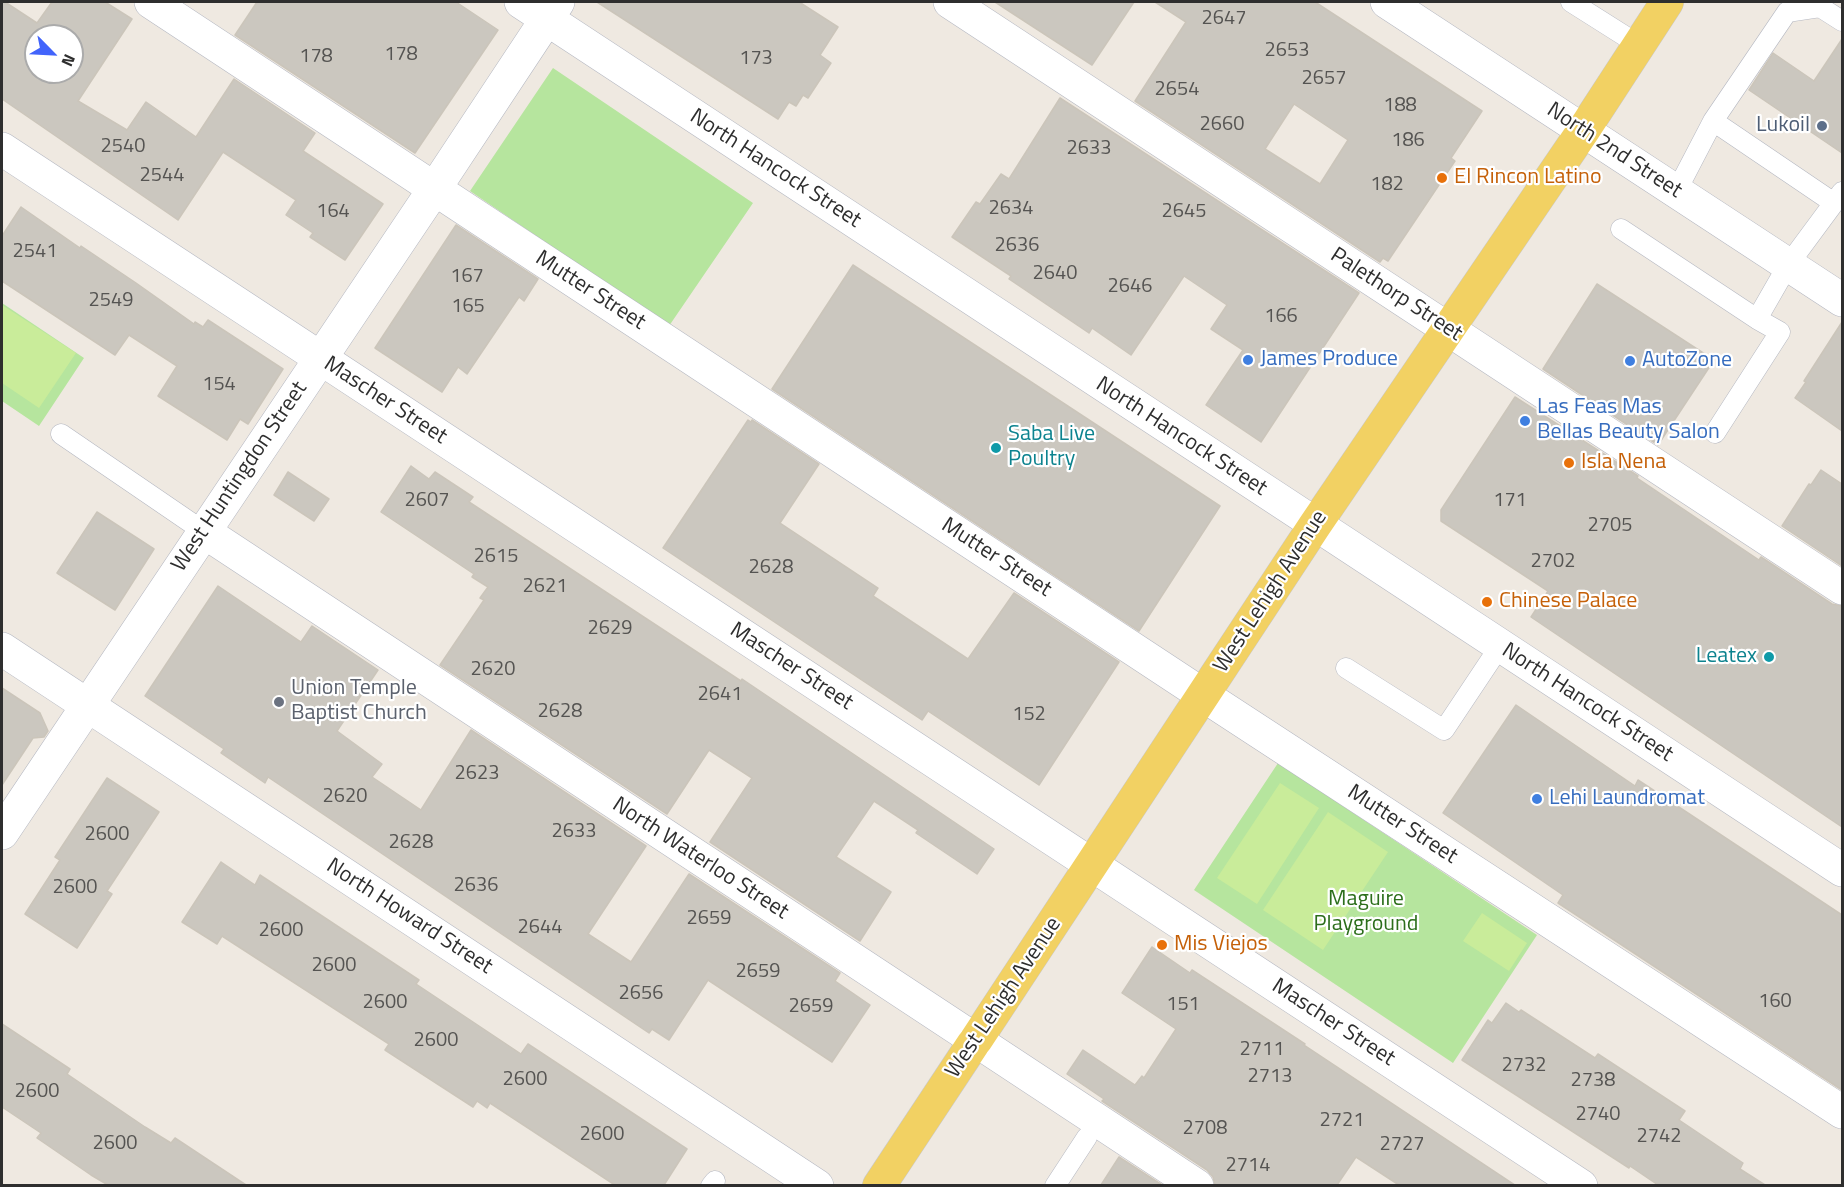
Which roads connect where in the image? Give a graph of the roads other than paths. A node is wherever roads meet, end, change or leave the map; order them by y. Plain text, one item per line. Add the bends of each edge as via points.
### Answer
1 (151, 2) edge
2 (950, 2) edge
3 (1387, 2) edge
4 (1571, 2) edge
5 (1667, 2) edge
6 (542, 7) edge
7 (1836, 12) edge
8 (1639, 45) junction
9 (1713, 121) junction
10 (1583, 131) junction
11 (2, 149) edge
12 (435, 188) junction
13 (1676, 192) junction
14 (1838, 198) edge
15 (1621, 229) dead end
16 (1788, 265) junction
17 (1842, 300) edge
18 (1757, 319) junction
19 (1447, 329) junction
20 (320, 358) junction
21 (1715, 433) dead end
22 (61, 434) dead end
23 (1315, 525) junction
24 (203, 531) junction
25 (1842, 588) edge
26 (1500, 646) junction
27 (2, 649) edge
28 (1346, 668) dead end
29 (1203, 695) junction
30 (88, 705) junction
31 (2, 833) edge
32 (1092, 864) junction
33 (1842, 870) edge
34 (974, 1042) junction
35 (1842, 1112) edge
36 (1087, 1137) dead end
37 (817, 1185) edge
38 (879, 1185) edge
39 (1055, 1185) edge
40 (1197, 1185) edge
41 (1581, 1185) edge

1 - 12 street, Mutter Street
2 - 19 street, Palethorp Street
3 - 10 street, North 2nd Street
4 - 8 lane
5 - 8 main road, West Lehigh Avenue
6 - 12 street, West Huntingdon Street
6 - 23 street, North Hancock Street
7 - 9 lane via 1820,7 1787,12
8 - 10 main road, West Lehigh Avenue
9 - 13 lane
9 - 14 lane
10 - 13 street, North 2nd Street
10 - 19 main road, West Lehigh Avenue
11 - 20 street, Mascher Street
12 - 20 street, West Huntingdon Street
12 - 29 street, Mutter Street
13 - 16 street, North 2nd Street
14 - 16 lane
15 - 18 lane
16 - 17 street, North 2nd Street
16 - 18 lane
18 - 21 lane via 1780,332
19 - 23 main road, West Lehigh Avenue
19 - 25 street, Palethorp Street
20 - 24 street, West Huntingdon Street
20 - 32 street, Mascher Street
22 - 24 lane
23 - 26 street, North Hancock Street
23 - 29 main road, West Lehigh Avenue
24 - 30 street, West Huntingdon Street
24 - 34 street, North Waterloo Street
26 - 28 lane via 1444,730
26 - 33 street, North Hancock Street
27 - 30 street, North Howard Street
29 - 32 main road, West Lehigh Avenue
29 - 35 street, Mutter Street
30 - 31 street, West Huntingdon Street
30 - 37 street, North Howard Street
32 - 34 main road, West Lehigh Avenue
32 - 41 street, Mascher Street
34 - 38 main road, West Lehigh Avenue
34 - 40 street, North Waterloo Street
36 - 39 lane

